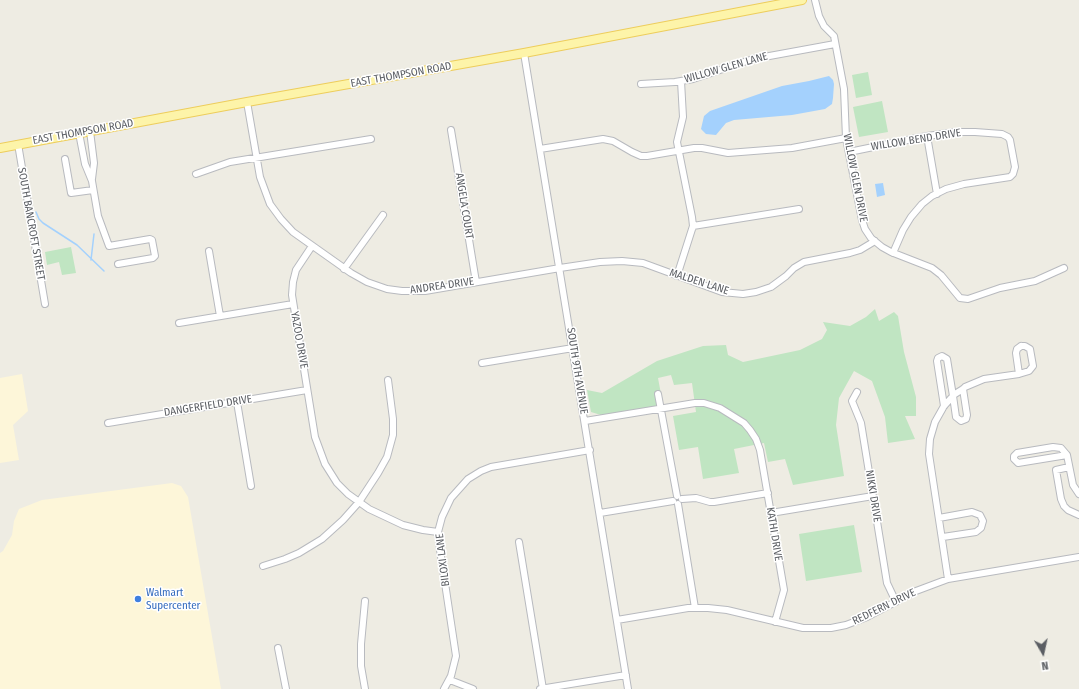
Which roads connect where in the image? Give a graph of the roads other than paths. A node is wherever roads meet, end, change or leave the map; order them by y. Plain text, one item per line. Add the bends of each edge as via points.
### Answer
1 (802, 0) edge
2 (815, 0) edge
3 (835, 44) junction
4 (524, 53) junction
5 (681, 81) junction
6 (641, 84) dead end
7 (247, 102) junction
8 (452, 130) dead end
9 (90, 131) junction
10 (79, 133) junction
11 (926, 136) junction
12 (371, 138) dead end
13 (846, 138) junction
14 (18, 144) junction
15 (0, 148) edge
16 (540, 149) junction
17 (678, 150) junction
18 (849, 152) junction
19 (256, 157) junction
20 (65, 159) dead end
21 (196, 174) dead end
22 (92, 181) junction
23 (93, 190) junction
24 (937, 194) junction
25 (799, 209) dead end
26 (383, 215) dead end
27 (692, 226) junction
28 (875, 241) junction
29 (312, 246) junction
30 (209, 251) dead end
31 (893, 253) junction
32 (118, 264) dead end
33 (344, 268) junction
34 (560, 268) junction
35 (1064, 268) dead end
36 (677, 276) junction
37 (476, 282) junction
38 (45, 304) dead end
39 (293, 304) junction
40 (220, 316) junction
41 (179, 323) dead end
42 (573, 348) junction
43 (482, 363) dead end
44 (1019, 374) dead end
45 (388, 380) dead end
46 (963, 389) junction
47 (307, 390) junction
48 (857, 392) dead end
49 (658, 394) dead end
50 (953, 396) junction
51 (237, 402) junction
52 (944, 406) junction
53 (662, 409) junction
54 (585, 421) junction
55 (108, 423) dead end
56 (590, 450) junction
57 (1067, 455) junction
58 (1069, 467) junction
59 (251, 486) dead end
60 (768, 493) junction
61 (1079, 494) edge
62 (873, 496) junction
63 (678, 500) junction
64 (359, 502) junction
65 (600, 513) junction
66 (771, 513) junction
67 (1079, 515) edge
68 (939, 518) junction
69 (438, 532) junction
70 (943, 537) junction
71 (519, 542) dead end
72 (1079, 558) edge
73 (263, 566) dead end
74 (948, 579) junction
75 (365, 601) dead end
76 (896, 602) junction
77 (695, 608) junction
78 (617, 620) junction
79 (775, 622) junction
80 (278, 648) dead end
81 (626, 674) junction
82 (450, 680) junction
83 (543, 688) edge
84 (286, 689) edge
85 (365, 689) edge
86 (444, 689) edge
87 (473, 689) edge
88 (540, 689) edge
89 (628, 689) edge

1 - 4 main road, EAST THOMPSON ROAD
2 - 3 street, WILLOW GLEN DRIVE via 819,16 834,36
3 - 5 street, WILLOW GLEN LANE via 753,59 698,78
3 - 13 street, WILLOW GLEN DRIVE via 844,89
4 - 7 main road, EAST THOMPSON ROAD
4 - 16 street, SOUTH 9TH AVENUE
5 - 6 street, WILLOW GLEN LANE
5 - 17 street, WILLOW GLEN LANE via 683,117 677,139
7 - 9 main road, EAST THOMPSON ROAD
7 - 19 street
8 - 37 street, ANGELA COURT
9 - 10 main road, EAST THOMPSON ROAD
9 - 22 street via 94,163
10 - 14 main road, EAST THOMPSON ROAD
10 - 22 street via 85,164
11 - 18 street, WILLOW BEND DRIVE
11 - 24 street
11 - 24 street, WILLOW BEND DRIVE via 968,132 1002,134 1011,142 1015,167 1012,175 951,187
12 - 19 street
13 - 17 street via 792,148 728,153 702,148
13 - 18 street, WILLOW GLEN DRIVE
14 - 15 main road, EAST THOMPSON ROAD
14 - 38 street, SOUTH BANCROFT STREET
16 - 17 street via 603,139 613,141 641,156
16 - 34 street, SOUTH 9TH AVENUE
17 - 27 street
18 - 28 street, WILLOW GLEN DRIVE via 862,220 865,229
19 - 21 street via 230,162
19 - 29 street via 265,192 274,210 293,232
20 - 23 street via 71,193
22 - 23 street
23 - 32 street via 98,216 109,246 152,240 154,257
24 - 31 street via 922,204 911,216
25 - 27 street
26 - 33 street
27 - 36 street
28 - 31 street, WILLOW GLEN DRIVE
28 - 36 street, MALDEN LANE via 855,252 804,262 776,284 756,292 722,292
29 - 33 street, ANDREA DRIVE
29 - 39 street, YAZOO DRIVE via 294,274
30 - 40 street
31 - 35 street, WILLOW GLEN DRIVE via 932,268 960,298 968,299 1000,288 1035,281
33 - 37 street, ANDREA DRIVE via 367,282 397,291 426,290
34 - 36 street, MALDEN LANE via 629,261 643,263
34 - 37 street, ANDREA DRIVE
34 - 42 street, SOUTH 9TH AVENUE
39 - 40 street
39 - 47 street, YAZOO DRIVE
40 - 41 street
42 - 43 street
42 - 54 street, SOUTH 9TH AVENUE
44 - 46 street via 984,379
45 - 64 street via 393,424 390,450
46 - 50 street
46 - 50 street via 967,416 964,420 956,417
47 - 51 street, DANGERFIELD DRIVE
47 - 64 street, YAZOO DRIVE via 315,437 324,464 337,483
48 - 62 street, NIKKI DRIVE via 852,401 861,424
49 - 53 street
50 - 52 street
50 - 52 street via 947,359 944,356 940,357 937,362
51 - 55 street, DANGERFIELD DRIVE
51 - 59 street
52 - 68 street via 935,422 929,448
53 - 54 street
53 - 60 street, KATHI DRIVE via 704,403 714,405 747,426 759,445
53 - 63 street
54 - 56 street, SOUTH 9TH AVENUE
56 - 65 street, SOUTH 9TH AVENUE
56 - 69 street, BILOXI LANE via 501,464 482,471 468,479 454,494 443,512
57 - 57 street via 1018,463 1014,459 1017,453 1053,447 1061,448
57 - 58 street
58 - 61 street via 1072,485
58 - 67 street via 1056,470 1061,499 1068,510
60 - 63 street via 714,502 696,498
60 - 66 street, KATHI DRIVE
62 - 66 street
62 - 76 street, NIKKI DRIVE via 887,583
63 - 65 street
63 - 77 street
64 - 69 street, YAZOO DRIVE via 395,522
64 - 73 street via 322,539 299,553
65 - 78 street, SOUTH 9TH AVENUE
66 - 79 street, KATHI DRIVE via 784,590
68 - 70 street
68 - 70 street via 974,512 980,515 983,521 981,528 976,532
69 - 82 street, BILOXI LANE via 455,649 454,668
70 - 74 street
71 - 83 street
72 - 74 street, REDFERN DRIVE
74 - 76 street, REDFERN DRIVE
75 - 85 street via 361,666
76 - 79 street, REDFERN DRIVE via 867,618 841,626 811,628
77 - 78 street, REDFERN DRIVE
77 - 79 street, REDFERN DRIVE via 727,610
78 - 81 street, SOUTH 9TH AVENUE
80 - 84 street
81 - 83 street
81 - 89 street, SOUTH 9TH AVENUE
82 - 86 street
82 - 87 street
83 - 88 street

